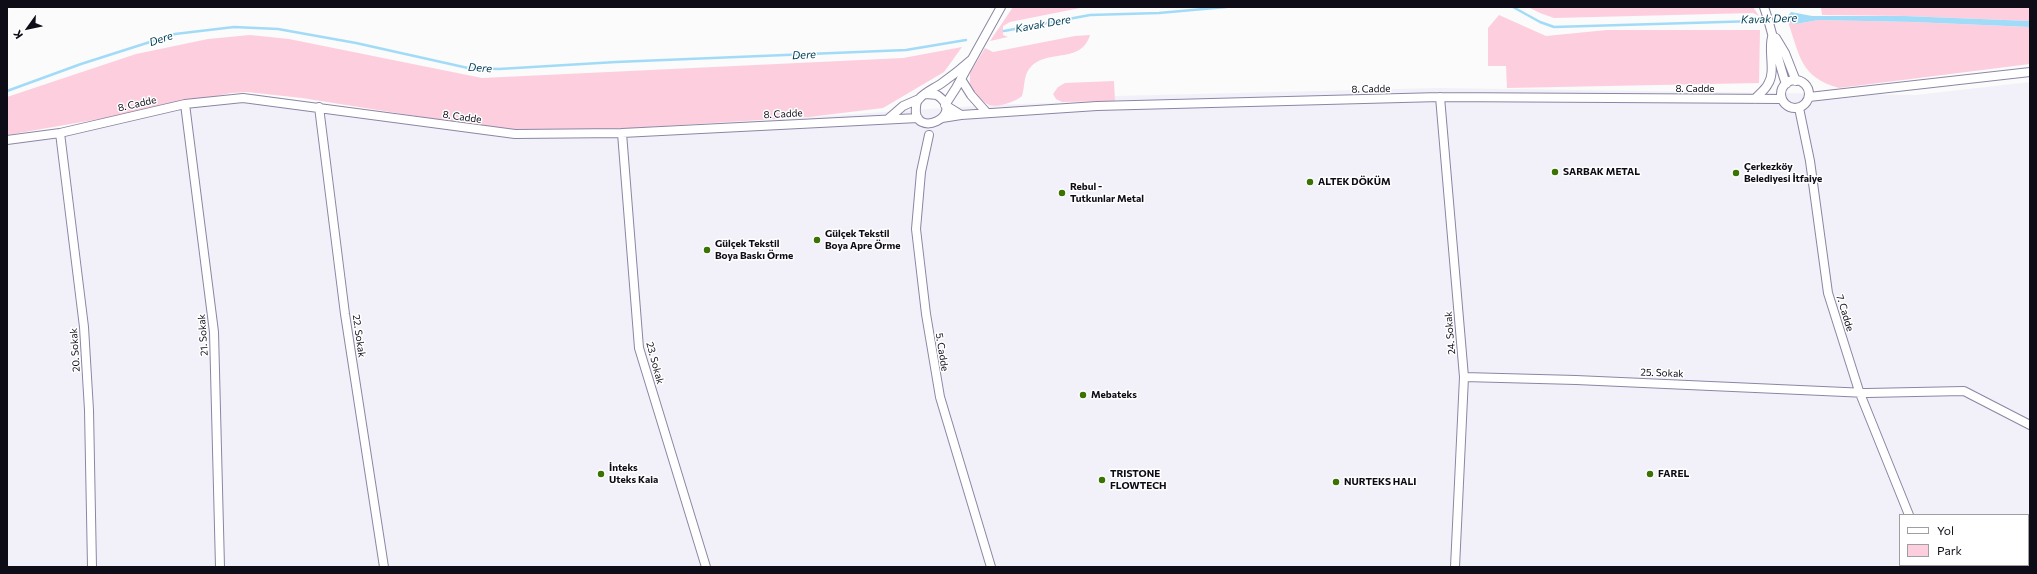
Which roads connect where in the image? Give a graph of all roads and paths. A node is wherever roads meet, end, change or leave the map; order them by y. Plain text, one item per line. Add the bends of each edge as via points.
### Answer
1 (1001, 7) edge
2 (1765, 11) edge
3 (1773, 32) junction
4 (971, 60) junction
5 (2030, 72) edge
6 (961, 79) junction
7 (1796, 80) junction
8 (1786, 84) junction
9 (922, 96) junction
10 (1440, 97) junction
11 (1809, 97) junction
12 (1755, 99) junction
13 (1782, 99) junction
14 (185, 104) junction
15 (945, 105) junction
16 (319, 107) junction
17 (1799, 108) junction
18 (987, 113) junction
19 (961, 115) junction
20 (918, 118) junction
21 (888, 119) junction
22 (941, 119) junction
23 (926, 123) junction
24 (60, 133) junction
25 (622, 133) junction
26 (929, 135) junction
27 (7, 140) edge
28 (1464, 377) junction
29 (1859, 391) junction
30 (2030, 425) edge
31 (1909, 514) edge
32 (92, 567) edge
33 (220, 567) edge
34 (384, 567) edge
35 (706, 567) edge
36 (991, 567) edge
37 (1455, 567) edge

1 - 4 street
2 - 3 street
3 - 7 street
3 - 8 street
3 - 12 street via 1770,44 1769,84
4 - 6 street
4 - 9 street
5 - 11 street
6 - 15 street
6 - 18 street
7 - 8 street
7 - 11 street via 1807,87
8 - 13 street via 1782,90
9 - 15 street via 937,95
9 - 20 street via 916,106
9 - 21 street
10 - 12 street, 8. Cadde
10 - 18 street, 8. Cadde via 1097,106
10 - 28 street, 24. Sokak
11 - 17 street
12 - 13 street, 8. Cadde
13 - 17 street via 1790,107
14 - 16 street, 8. Cadde via 243,98
14 - 24 street, 8. Cadde
14 - 33 street, 21. Sokak via 214,332
15 - 19 street
15 - 22 street via 946,109
16 - 25 street, 8. Cadde via 515,134
16 - 34 street, 22. Sokak via 345,314
17 - 29 street, 7. Cadde via 1810,161 1828,293
18 - 19 street, 8. Cadde
19 - 22 street, 8. Cadde
20 - 21 street, 8. Cadde
20 - 23 street
21 - 25 street, 8. Cadde
22 - 23 street
22 - 26 street
23 - 26 street
24 - 27 street, 8. Cadde
24 - 32 street, 20. Sokak via 84,327 89,410
25 - 35 street, 23. Sokak via 639,348
26 - 36 street, 5. Cadde via 921,172 916,229 928,322 940,397
28 - 29 street, 25. Sokak
28 - 37 street, 24. Sokak
29 - 30 street, 25. Sokak via 1964,391
29 - 31 street, 7. Cadde

